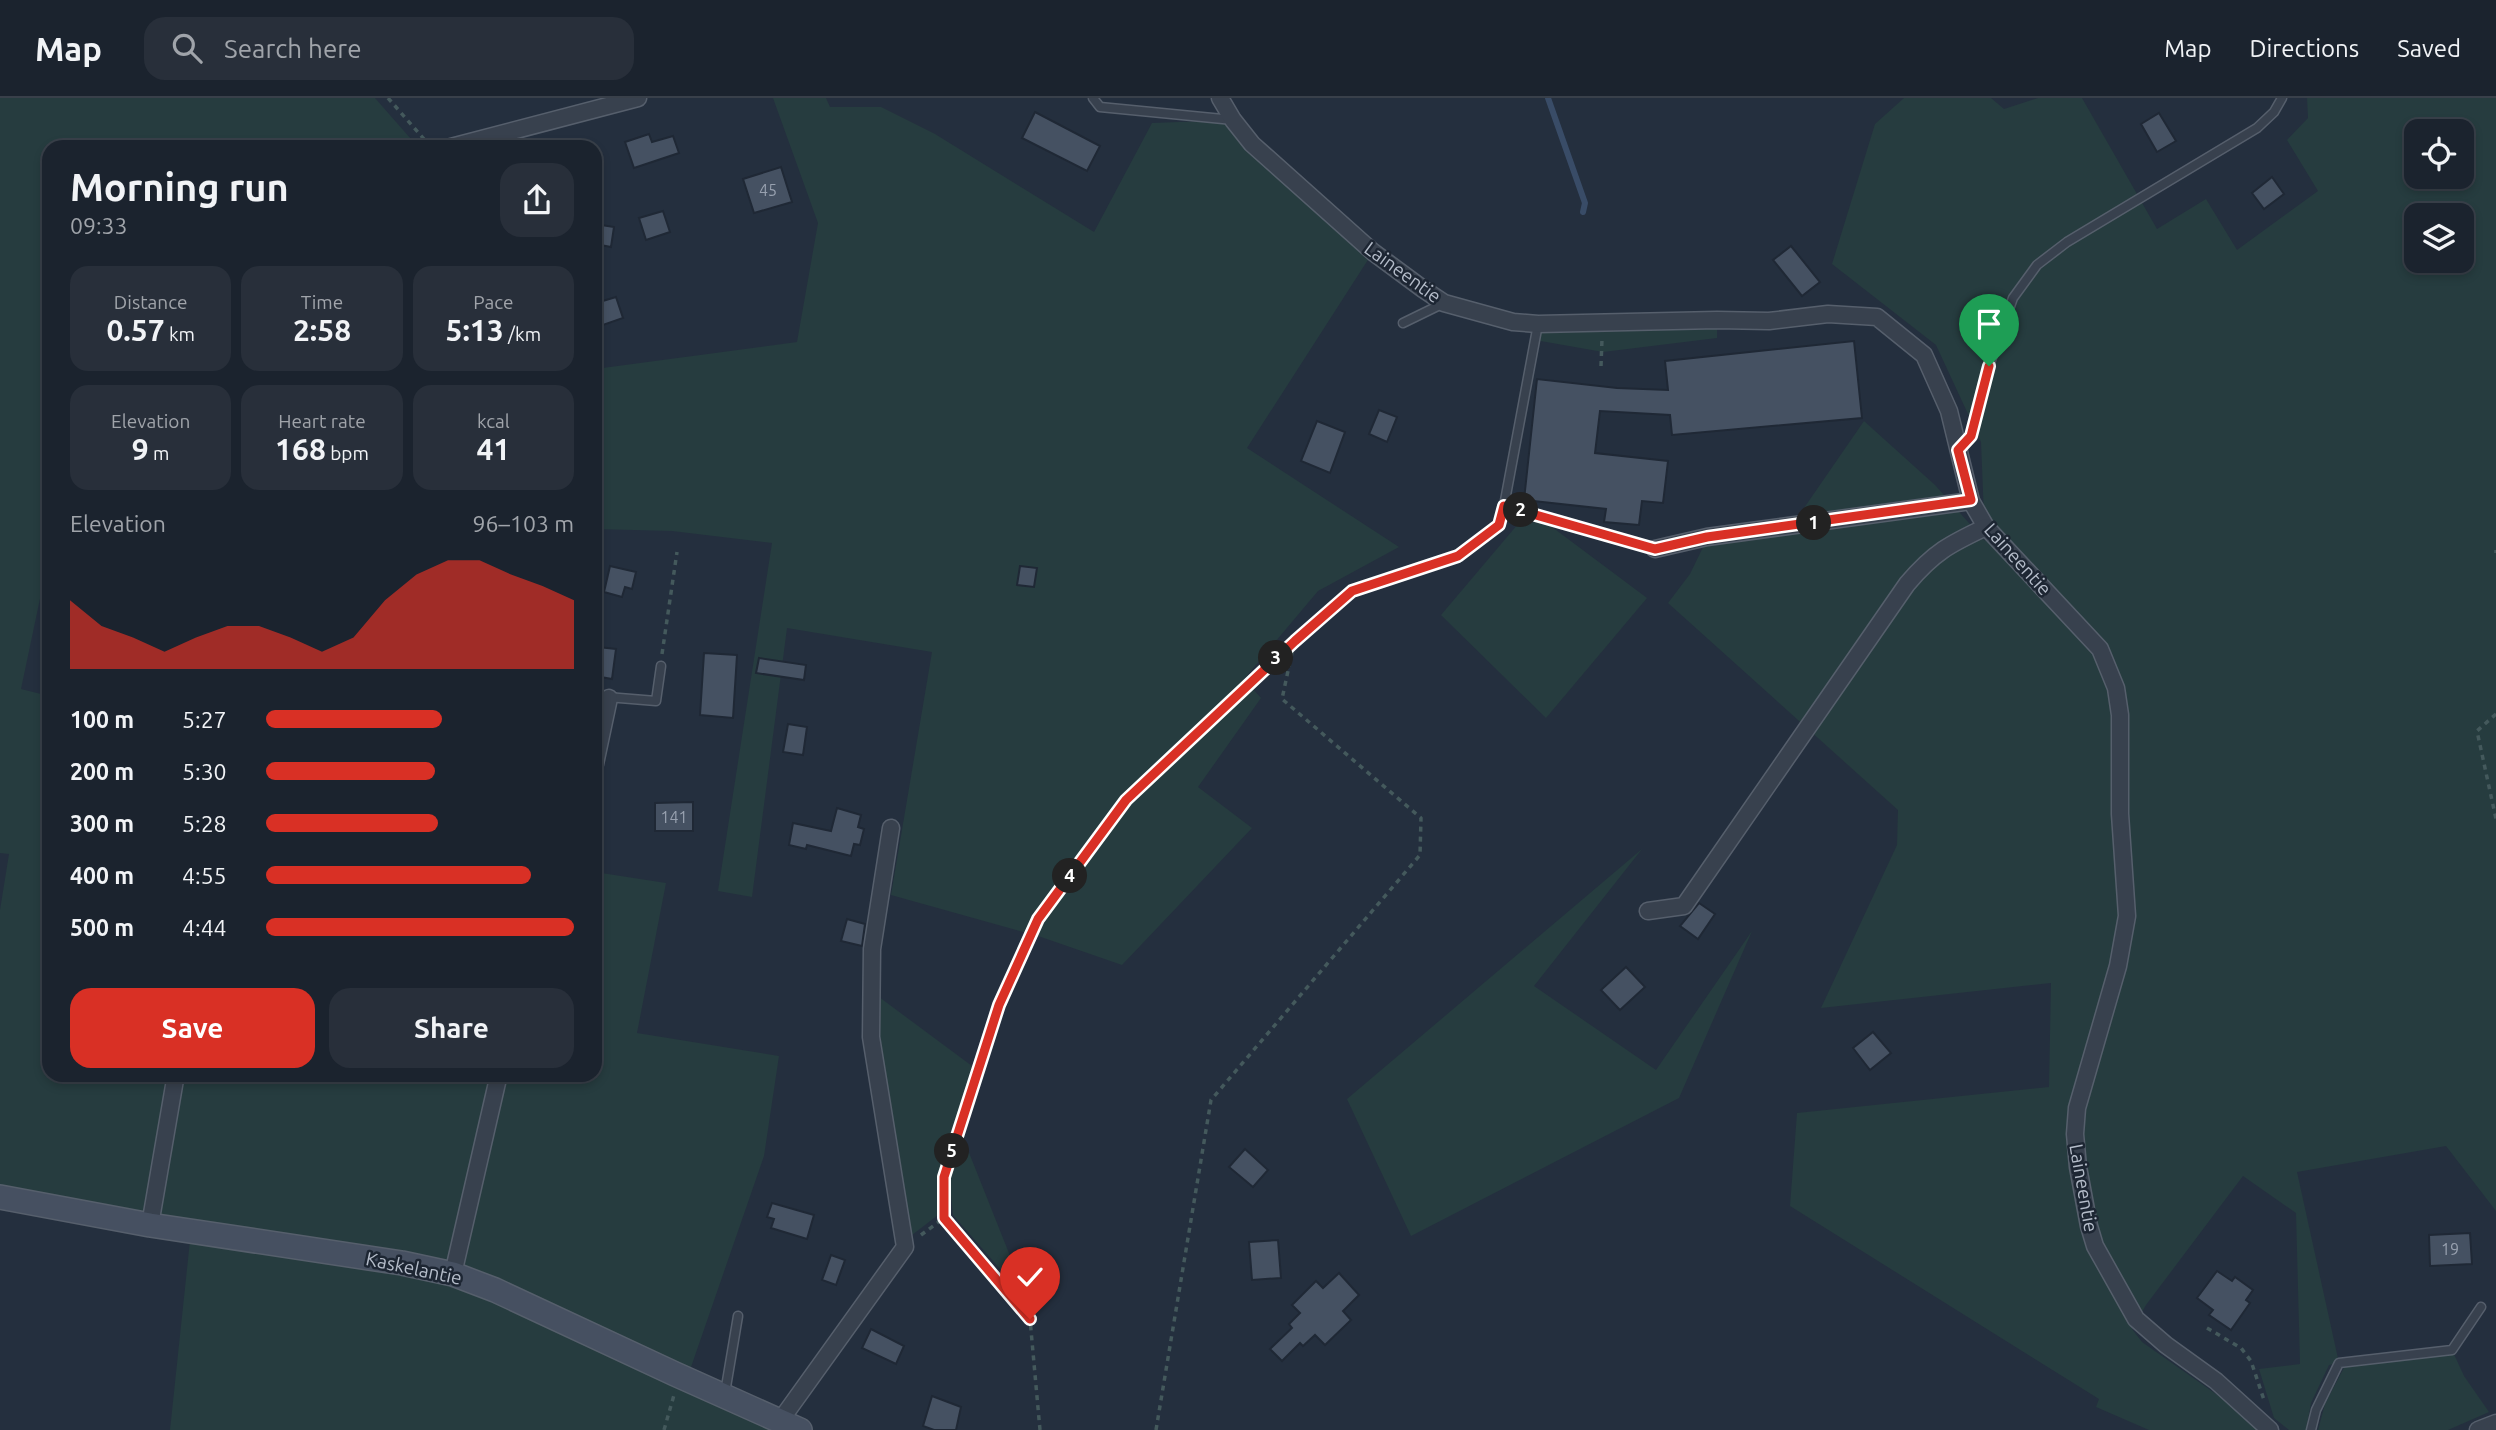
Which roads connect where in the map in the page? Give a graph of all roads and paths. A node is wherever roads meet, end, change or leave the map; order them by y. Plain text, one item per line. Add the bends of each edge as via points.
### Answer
1 (388, 98) edge
2 (638, 98) edge
3 (1093, 98) edge
4 (1220, 98) edge
5 (2282, 98) edge
6 (1233, 120) junction
7 (425, 140) edge
8 (478, 140) edge
9 (1444, 303) junction
10 (1403, 323) dead end
11 (1601, 323) junction
12 (1538, 324) junction
13 (1601, 366) dead end
14 (1958, 450) junction
15 (1971, 500) junction
16 (1504, 506) junction
17 (1986, 527) junction
18 (1655, 549) joint
19 (677, 552) dead end
20 (1295, 641) junction
21 (661, 666) joint
22 (602, 697) edge
23 (2496, 714) edge
24 (2496, 819) edge
25 (891, 828) dead end
26 (1648, 911) dead end
27 (175, 1082) edge
28 (497, 1082) edge
29 (0, 1197) edge
30 (944, 1218) junction
31 (150, 1225) junction
32 (905, 1247) junction
33 (453, 1274) junction
34 (2481, 1307) dead end
35 (738, 1316) dead end
36 (2207, 1328) dead end
37 (675, 1374) junction
38 (725, 1396) junction
39 (2496, 1423) edge
40 (790, 1426) edge
41 (2267, 1426) edge
42 (664, 1430) edge
43 (1040, 1430) edge
44 (1156, 1430) edge
45 (2312, 1430) edge
46 (2478, 1430) edge

1 - 7 path
2 - 8 street
3 - 6 lane via 1100,107
4 - 6 street, Laineentie
5 - 14 lane via 2257,128 2067,242 2037,265 2013,298 1971,436
6 - 9 street, Laineentie via 1252,144 1373,252
9 - 10 lane
9 - 12 street, Laineentie
11 - 12 street, Laineentie
11 - 13 path
11 - 14 street, Laineentie via 1769,321 1828,314 1877,317 1924,355 1949,411
12 - 16 lane
14 - 15 street, Laineentie
15 - 17 street, Laineentie
15 - 18 street via 1707,537
16 - 18 lane
16 - 20 path via 1499,525 1458,556 1352,591
17 - 26 street via 1946,546 1907,584 1684,906
17 - 41 street, Laineentie via 2100,649 2116,688 2127,916 2118,966 2077,1108 2075,1134 2092,1236 2136,1319
19 - 21 path
20 - 30 path via 1126,800 1038,919 999,1005 944,1177
20 - 44 path via 1282,699 1421,818 1420,855 1211,1100
21 - 22 lane via 656,701
23 - 24 path via 2477,731
25 - 32 street via 872,949 871,1037
27 - 31 street
28 - 33 street
29 - 31 street, Kaskelantie
30 - 32 path
30 - 43 path via 1030,1319
31 - 33 street, Kaskelantie
32 - 40 street
33 - 37 street, Kaskelantie
34 - 45 lane via 2452,1350 2339,1363 2316,1410
35 - 38 lane
36 - 41 path via 2241,1348 2250,1361 2266,1408
37 - 38 street, Kaskelantie
37 - 42 path
38 - 40 street, Kaskelantie
39 - 46 street

